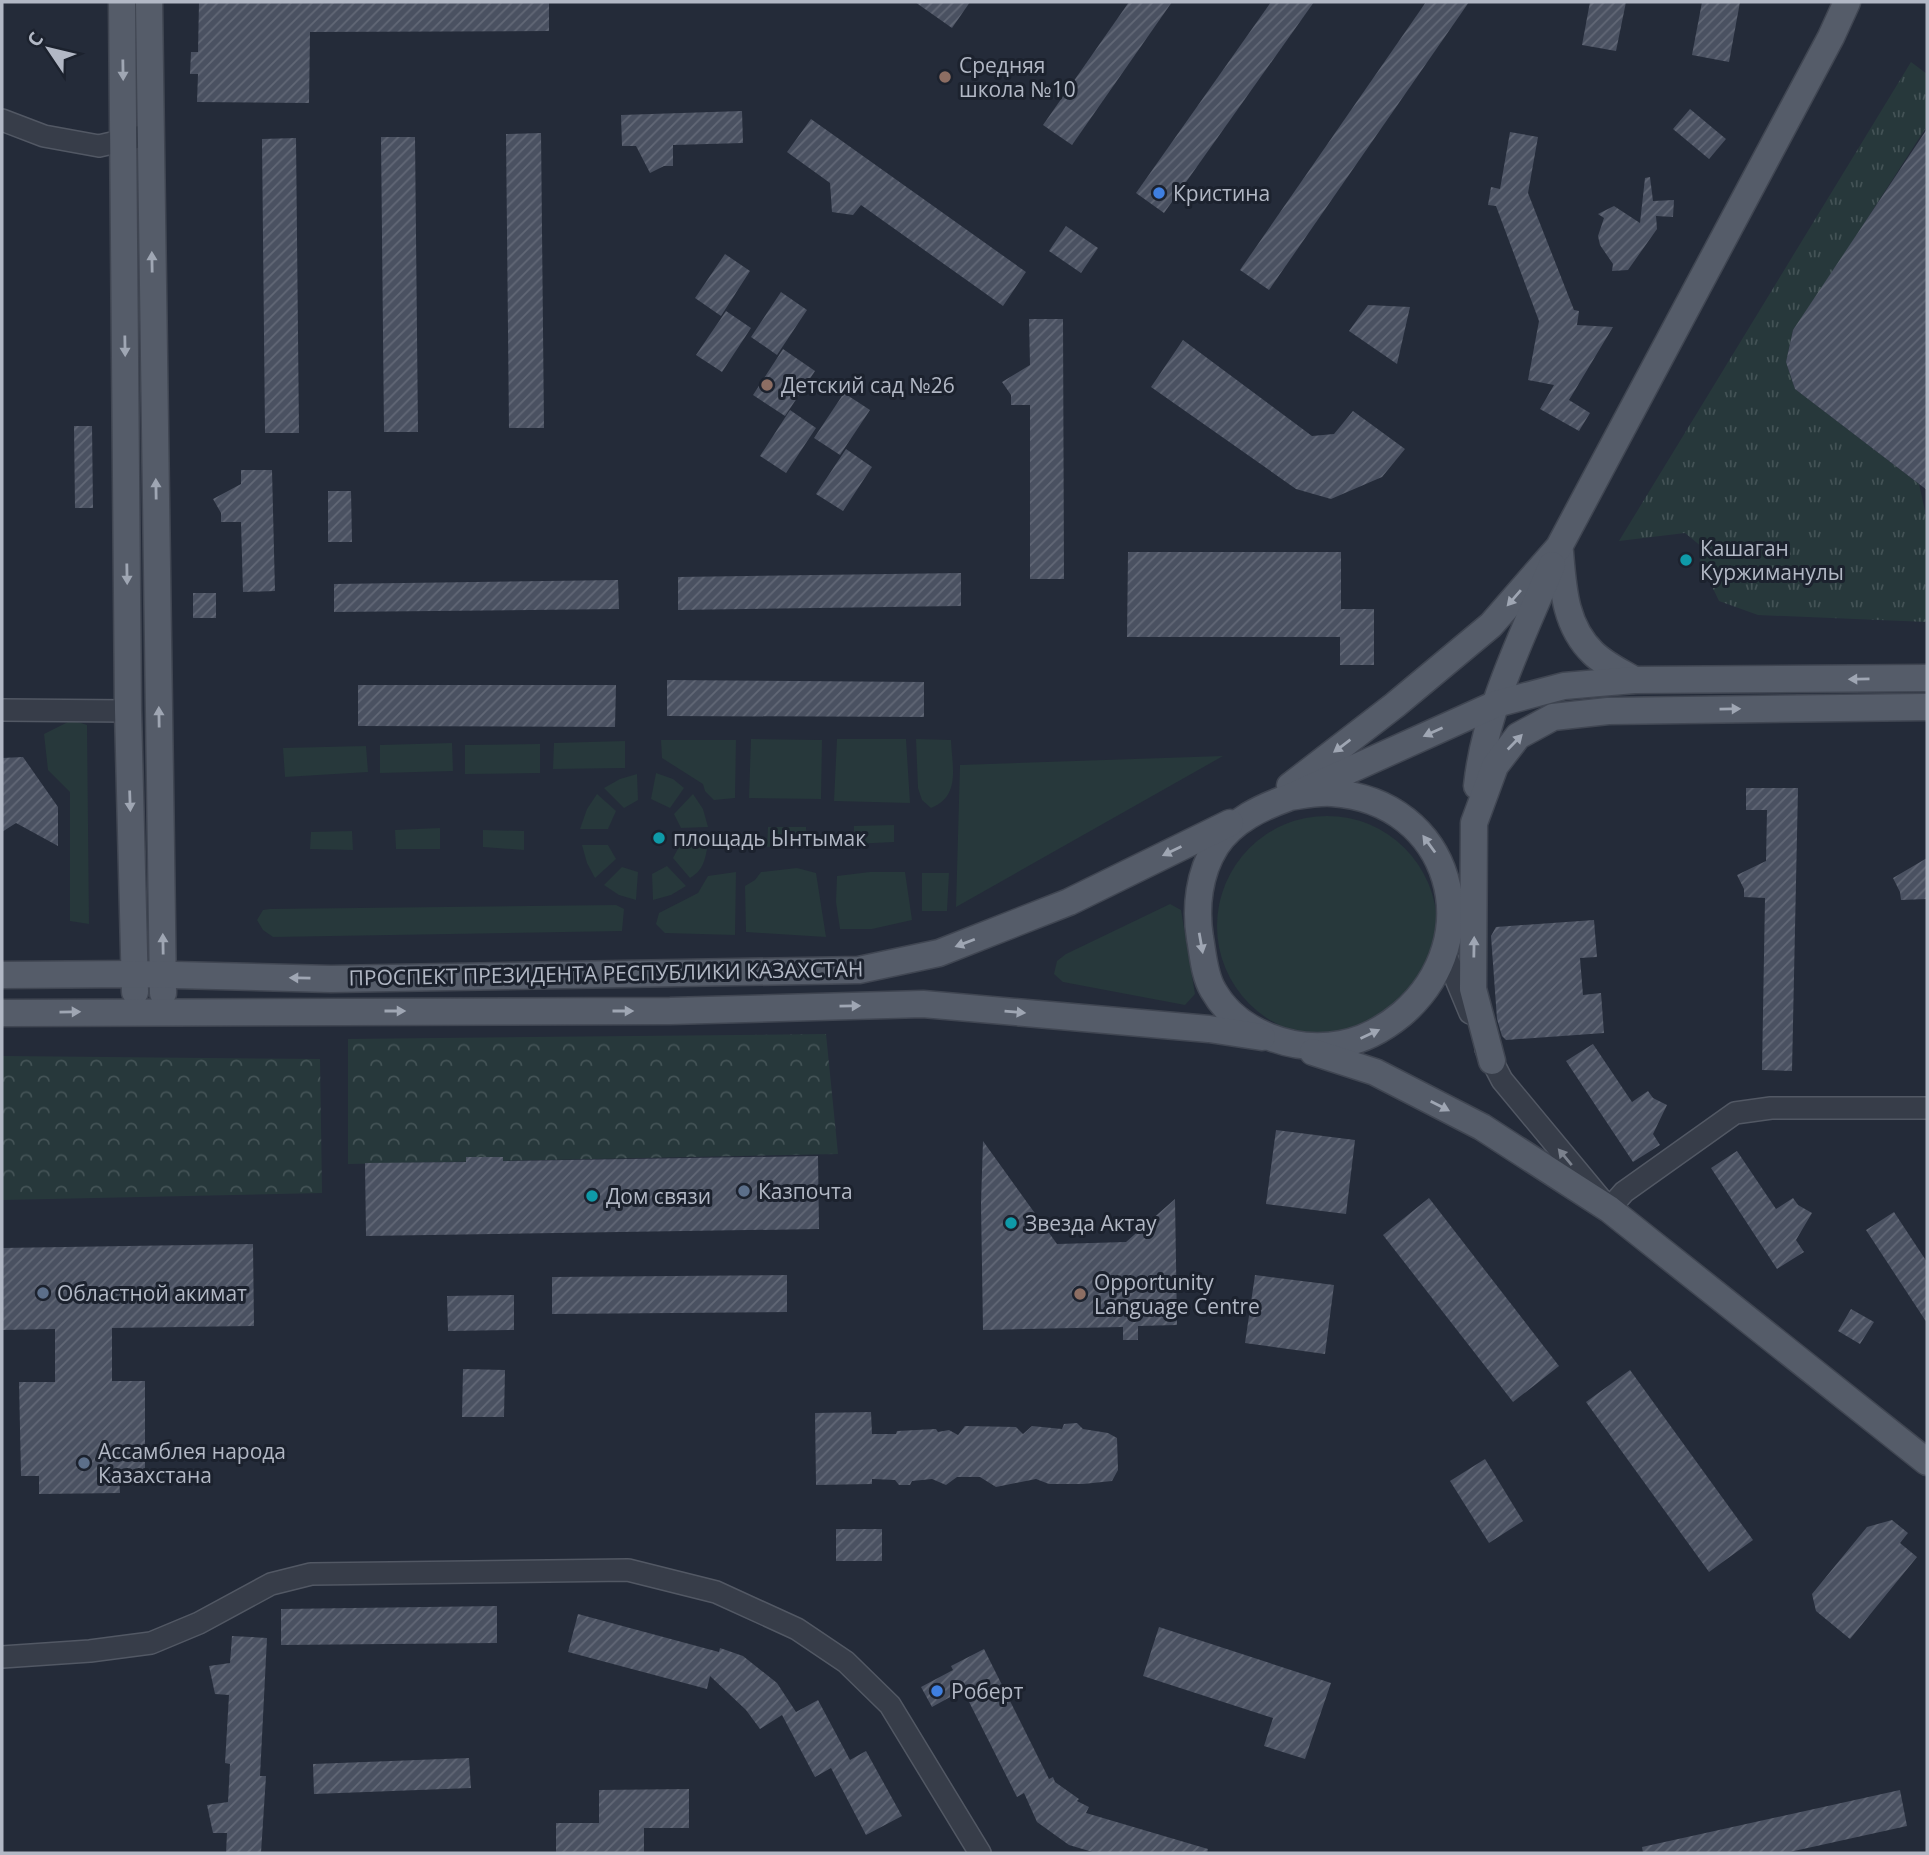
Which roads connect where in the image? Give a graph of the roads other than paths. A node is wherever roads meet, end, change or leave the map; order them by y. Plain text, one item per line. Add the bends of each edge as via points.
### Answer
1 (122, 2) edge
2 (149, 2) edge
3 (1847, 2) edge
4 (2, 120) edge
5 (150, 134) junction
6 (123, 139) junction
7 (1559, 547) junction
8 (1927, 678) edge
9 (1633, 680) junction
10 (1496, 704) junction
11 (1927, 707) edge
12 (2, 710) edge
13 (128, 711) junction
14 (1290, 797) junction
15 (1259, 809) junction
16 (1474, 823) junction
17 (1447, 947) junction
18 (135, 974) junction
19 (2, 975) edge
20 (163, 975) junction
21 (331, 979) junction
22 (331, 1011) junction
23 (135, 1012) junction
24 (162, 1012) junction
25 (2, 1013) edge
26 (1281, 1041) junction
27 (1492, 1062) junction
28 (1927, 1108) edge
29 (1609, 1209) junction
30 (1927, 1462) edge
31 (2, 1657) edge
32 (980, 1853) edge

1 -> 6 main road
2 - 5 main road
3 - 7 main road
4 - 6 street via 66,141 99,146
5 - 6 street
20 -> 5 main road
6 -> 13 main road
7 - 9 main road via 1572,624 1593,654
7 - 10 main road
7 -> 15 main road via 1491,625
8 -> 9 main road
9 - 10 main road via 1564,686
10 -> 14 main road
10 - 16 main road via 1480,764
16 -> 11 main road via 1494,766 1518,736 1553,717 1608,711
12 - 13 street
13 -> 18 main road
14 - 15 main road
17 -> 14 main road via 1448,886 1439,859 1419,831 1396,813 1352,795 1329,792
15 -> 21 main road, ПРОСПЕКТ ПРЕЗИДЕНТА РЕСПУБЛИКИ КАЗАХСТАН via 1069,902 939,953 859,970
15 -> 26 main road via 1217,845 1198,898 1198,924 1212,988 1249,1027
16 - 17 main road
27 -> 16 main road via 1473,989
26 -> 17 main road via 1315,1047 1370,1035 1415,1003
17 - 27 street
18 - 19 main road, ПРОСПЕКТ ПРЕЗИДЕНТА РЕСПУБЛИКИ КАЗАХСТАН
18 - 20 main road, ПРОСПЕКТ ПРЕЗИДЕНТА РЕСПУБЛИКИ КАЗАХСТАН
18 - 23 main road
21 -> 20 main road, ПРОСПЕКТ ПРЕЗИДЕНТА РЕСПУБЛИКИ КАЗАХСТАН
20 - 24 main road
21 - 22 main road
22 - 24 main road
22 -> 26 main road via 670,1011 923,1004 1209,1029
23 - 24 main road
25 -> 23 main road
26 -> 29 main road via 1375,1072 1482,1127
29 -> 27 street
28 - 29 street via 1771,1108 1735,1113 1624,1192
29 - 30 main road
31 - 32 street via 151,1643 271,1584 311,1573 628,1570 716,1592 797,1629 846,1662 890,1705

